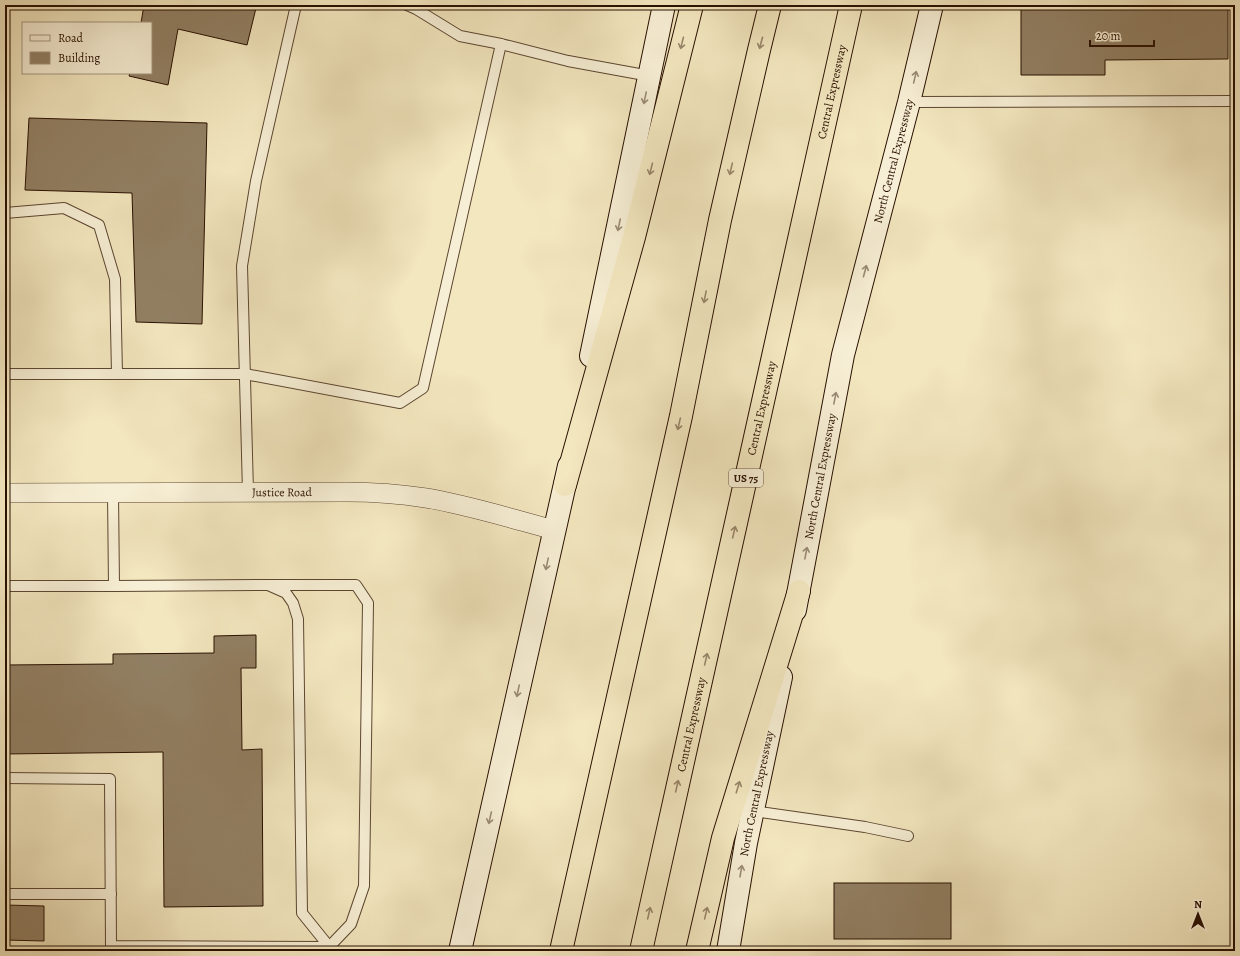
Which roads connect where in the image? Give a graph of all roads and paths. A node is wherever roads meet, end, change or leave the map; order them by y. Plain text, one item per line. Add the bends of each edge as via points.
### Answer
1 (296, 5) edge
2 (407, 5) edge
3 (664, 5) edge
4 (692, 5) edge
5 (770, 5) edge
6 (851, 5) edge
7 (932, 5) edge
8 (501, 44) junction
9 (650, 76) junction
10 (1235, 101) edge
11 (909, 102) junction
12 (5, 213) edge
13 (5, 374) edge
14 (117, 374) junction
15 (245, 374) junction
16 (565, 485) junction
17 (113, 492) junction
18 (248, 492) junction
19 (5, 493) edge
20 (554, 530) junction
21 (5, 586) edge
22 (114, 586) junction
23 (268, 586) junction
24 (799, 591) junction
25 (5, 778) edge
26 (753, 811) junction
27 (908, 836) dead end
28 (5, 894) edge
29 (110, 894) junction
30 (331, 949) edge
31 (460, 951) edge
32 (561, 951) edge
33 (641, 951) edge
34 (698, 951) edge
35 (728, 951) edge

1 - 15 lane via 256,181 242,266
2 - 8 lane via 460,36
3 - 9 main road
4 -> 16 highway via 634,236
5 -> 32 highway via 722,212 681,416
33 -> 6 highway, Central Expressway / US 75
11 -> 7 main road, North Central Expressway
8 - 9 lane via 568,61
8 - 15 lane via 423,388 400,404
9 -> 16 main road
10 - 11 lane
24 -> 11 main road, North Central Expressway via 843,355
12 - 14 lane via 64,208 98,225 115,279
13 - 14 lane
14 - 15 lane
15 - 18 lane
16 - 20 main road
17 - 18 street, Justice Road
17 - 19 street, Justice Road
17 - 22 lane
18 - 20 street, Justice Road via 366,492 407,496 451,504
20 -> 31 main road
21 - 22 lane
22 - 23 lane
23 - 30 lane via 286,593 293,603 298,619 302,913
23 - 30 lane via 356,585 368,603 364,886 351,924
24 - 26 main road, North Central Expressway
34 -> 24 highway via 723,838
25 - 29 lane via 110,778
26 - 27 lane via 865,827
35 -> 26 main road, North Central Expressway
28 - 29 lane
29 - 30 lane via 110,946

